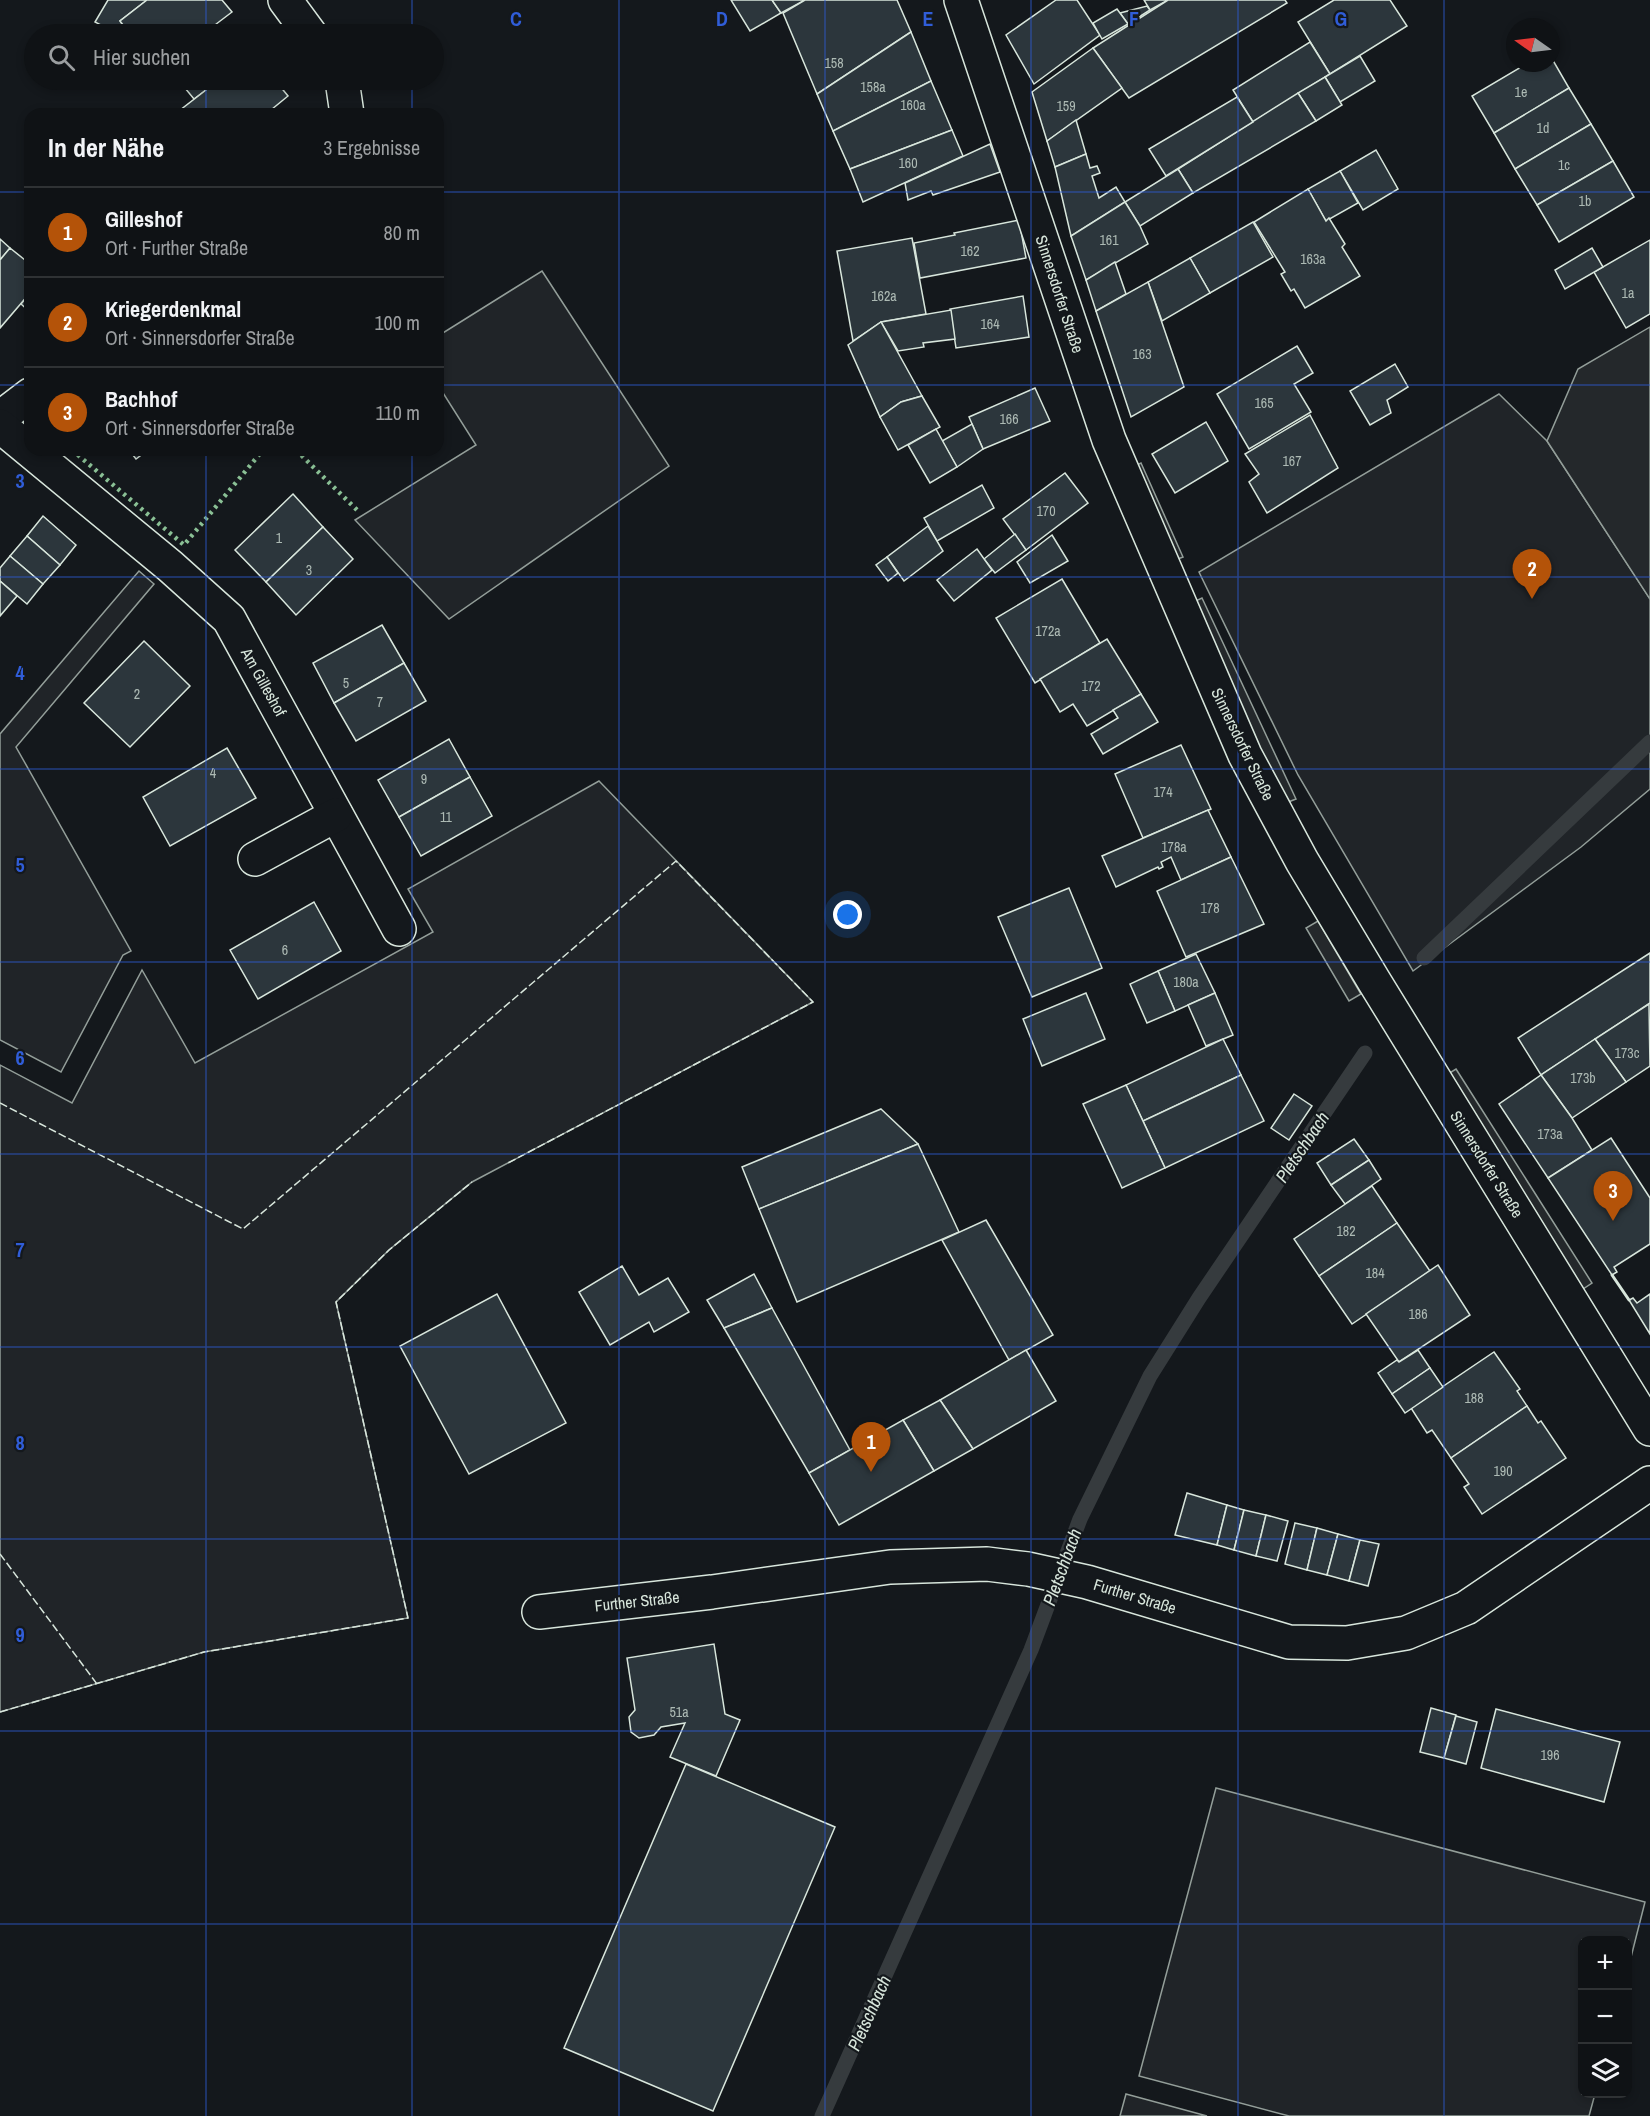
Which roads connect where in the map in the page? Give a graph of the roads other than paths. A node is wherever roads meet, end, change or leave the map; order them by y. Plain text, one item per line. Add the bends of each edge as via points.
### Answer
1 (285, 0) edge
2 (961, 0) edge
3 (303, 24) edge
4 (343, 90) edge
5 (346, 108) edge
6 (24, 400) edge
7 (0, 418) edge
8 (0, 426) edge
9 (24, 446) edge
10 (36, 456) edge
11 (336, 815) junction
12 (255, 860) dead end
13 (399, 929) dead end
14 (1650, 1429) edge
15 (1650, 1483) edge
16 (539, 1612) dead end

1 - 3 street
2 - 14 street, Sinnersdorfer Straße via 1109,440 1245,754 1302,861 1374,981
4 - 5 street
6 - 7 street
8 - 9 street, Am Gilleshof
10 - 11 street, Am Gilleshof via 229,619
11 - 12 street
11 - 13 street, Am Gilleshof
15 - 16 street, Further Straße via 1466,1608 1406,1633 1347,1643 1289,1642 1087,1582 987,1564 890,1568

